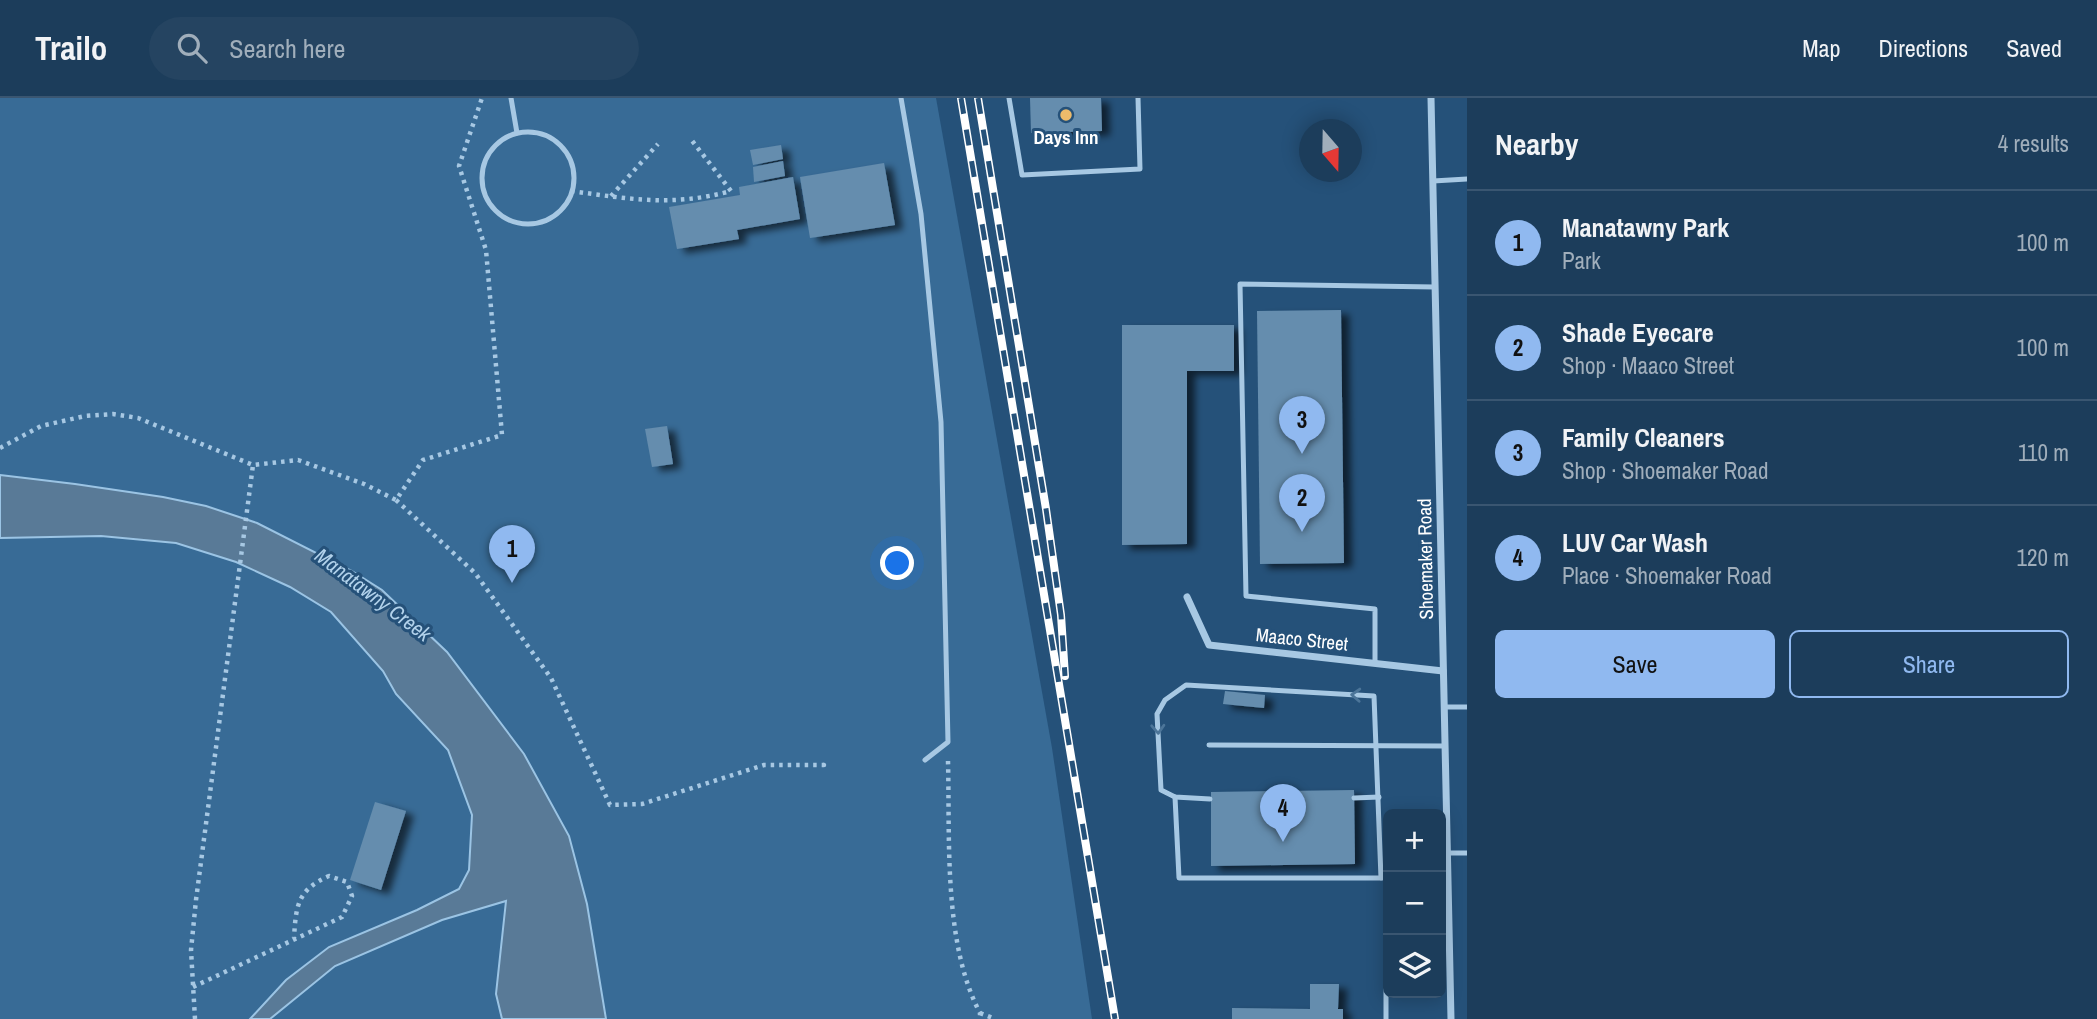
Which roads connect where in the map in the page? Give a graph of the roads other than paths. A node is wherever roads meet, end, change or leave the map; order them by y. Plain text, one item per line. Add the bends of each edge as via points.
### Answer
1 (511, 98) edge
2 (901, 98) edge
3 (1009, 98) edge
4 (1138, 98) edge
5 (1431, 98) edge
6 (517, 133) junction
7 (1467, 179) edge
8 (1433, 181) junction
9 (1435, 287) junction
10 (1187, 597) dead end
11 (1375, 663) junction
12 (1443, 671) junction
13 (1467, 707) edge
14 (1444, 708) junction
15 (1209, 745) dead end
16 (1444, 746) junction
17 (1376, 747) junction
18 (925, 760) dead end
19 (1175, 797) junction
20 (1379, 797) junction
21 (1354, 798) dead end
22 (1210, 799) dead end
23 (1447, 853) junction
24 (1467, 853) edge
25 (1385, 872) edge
26 (1445, 872) edge
27 (1383, 878) edge
28 (1446, 965) edge
29 (1386, 998) edge
30 (1386, 1019) edge
31 (1451, 1019) edge

1 - 6 lane
2 - 18 lane via 920,214 941,422 948,742
3 - 4 lane via 1022,175 1140,169
5 - 8 street, Shoemaker Road
6 - 6 lane via 503,139 484,164 483,187 493,209 513,221 536,223 561,209 571,191 573,168 568,155 546,136
7 - 8 lane
8 - 9 street, Shoemaker Road
9 - 11 lane via 1240,284 1246,596 1375,608
9 - 12 street, Shoemaker Road
10 - 11 street, Maaco Street via 1209,645
11 - 12 street, Maaco Street
12 - 14 street, Shoemaker Road
13 - 14 lane
14 - 16 street, Shoemaker Road
15 - 17 lane
16 - 17 lane
16 - 23 street, Shoemaker Road
17 -> 19 lane via 1374,696 1186,685 1165,700 1157,714 1161,790
17 - 20 lane
19 - 22 lane
19 - 27 lane via 1179,878
20 - 21 lane
20 - 25 lane
23 - 24 lane
23 - 26 street, Shoemaker Road
28 - 31 street, Shoemaker Road
29 - 30 lane

